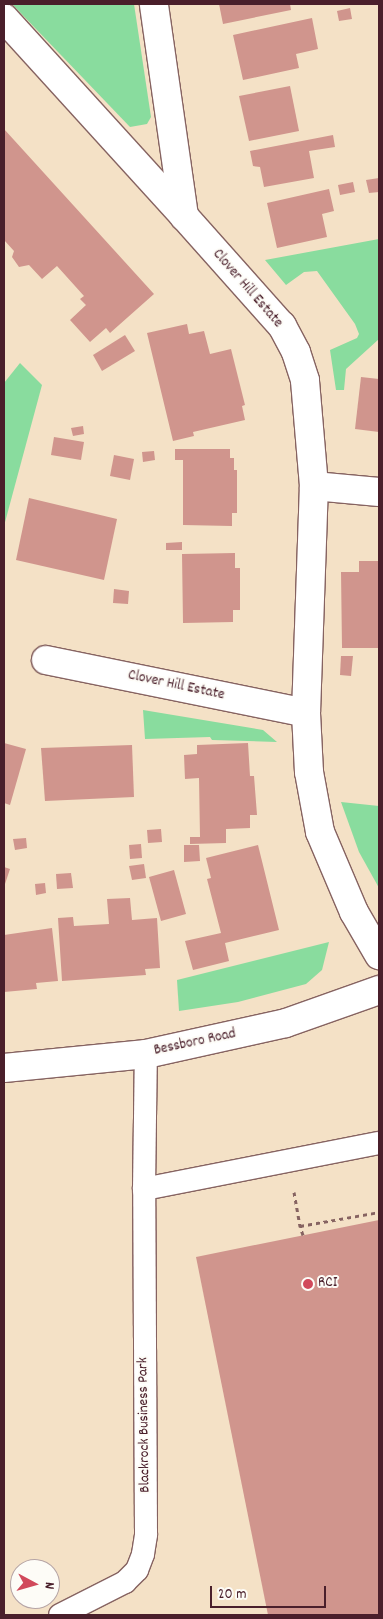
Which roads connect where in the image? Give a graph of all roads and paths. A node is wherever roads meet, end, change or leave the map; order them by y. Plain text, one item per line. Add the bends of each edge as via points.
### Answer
1 (154, 4) edge
2 (4, 18) edge
3 (184, 216) junction
4 (314, 486) junction
5 (379, 492) edge
6 (46, 660) dead end
7 (306, 713) junction
8 (379, 955) edge
9 (379, 990) edge
10 (146, 1054) junction
11 (4, 1068) edge
12 (379, 1144) edge
13 (144, 1189) junction
14 (379, 1212) edge
15 (304, 1235) dead end
16 (60, 1615) edge

1 - 3 street
2 - 3 street, Clover Hill Estate
3 - 4 street, Clover Hill Estate via 282,326 296,352 305,380
4 - 5 street
4 - 7 street, Clover Hill Estate
6 - 7 street, Clover Hill Estate
7 - 8 street, Clover Hill Estate via 313,803 320,832 354,912
9 - 10 street, Bessboro Road via 286,1023
10 - 11 street, Bessboro Road
10 - 13 lane, Blackrock Business Park
12 - 13 lane
13 - 16 lane, Blackrock Business Park via 146,1534 143,1554 137,1570 125,1582
14 - 15 path via 300,1226

